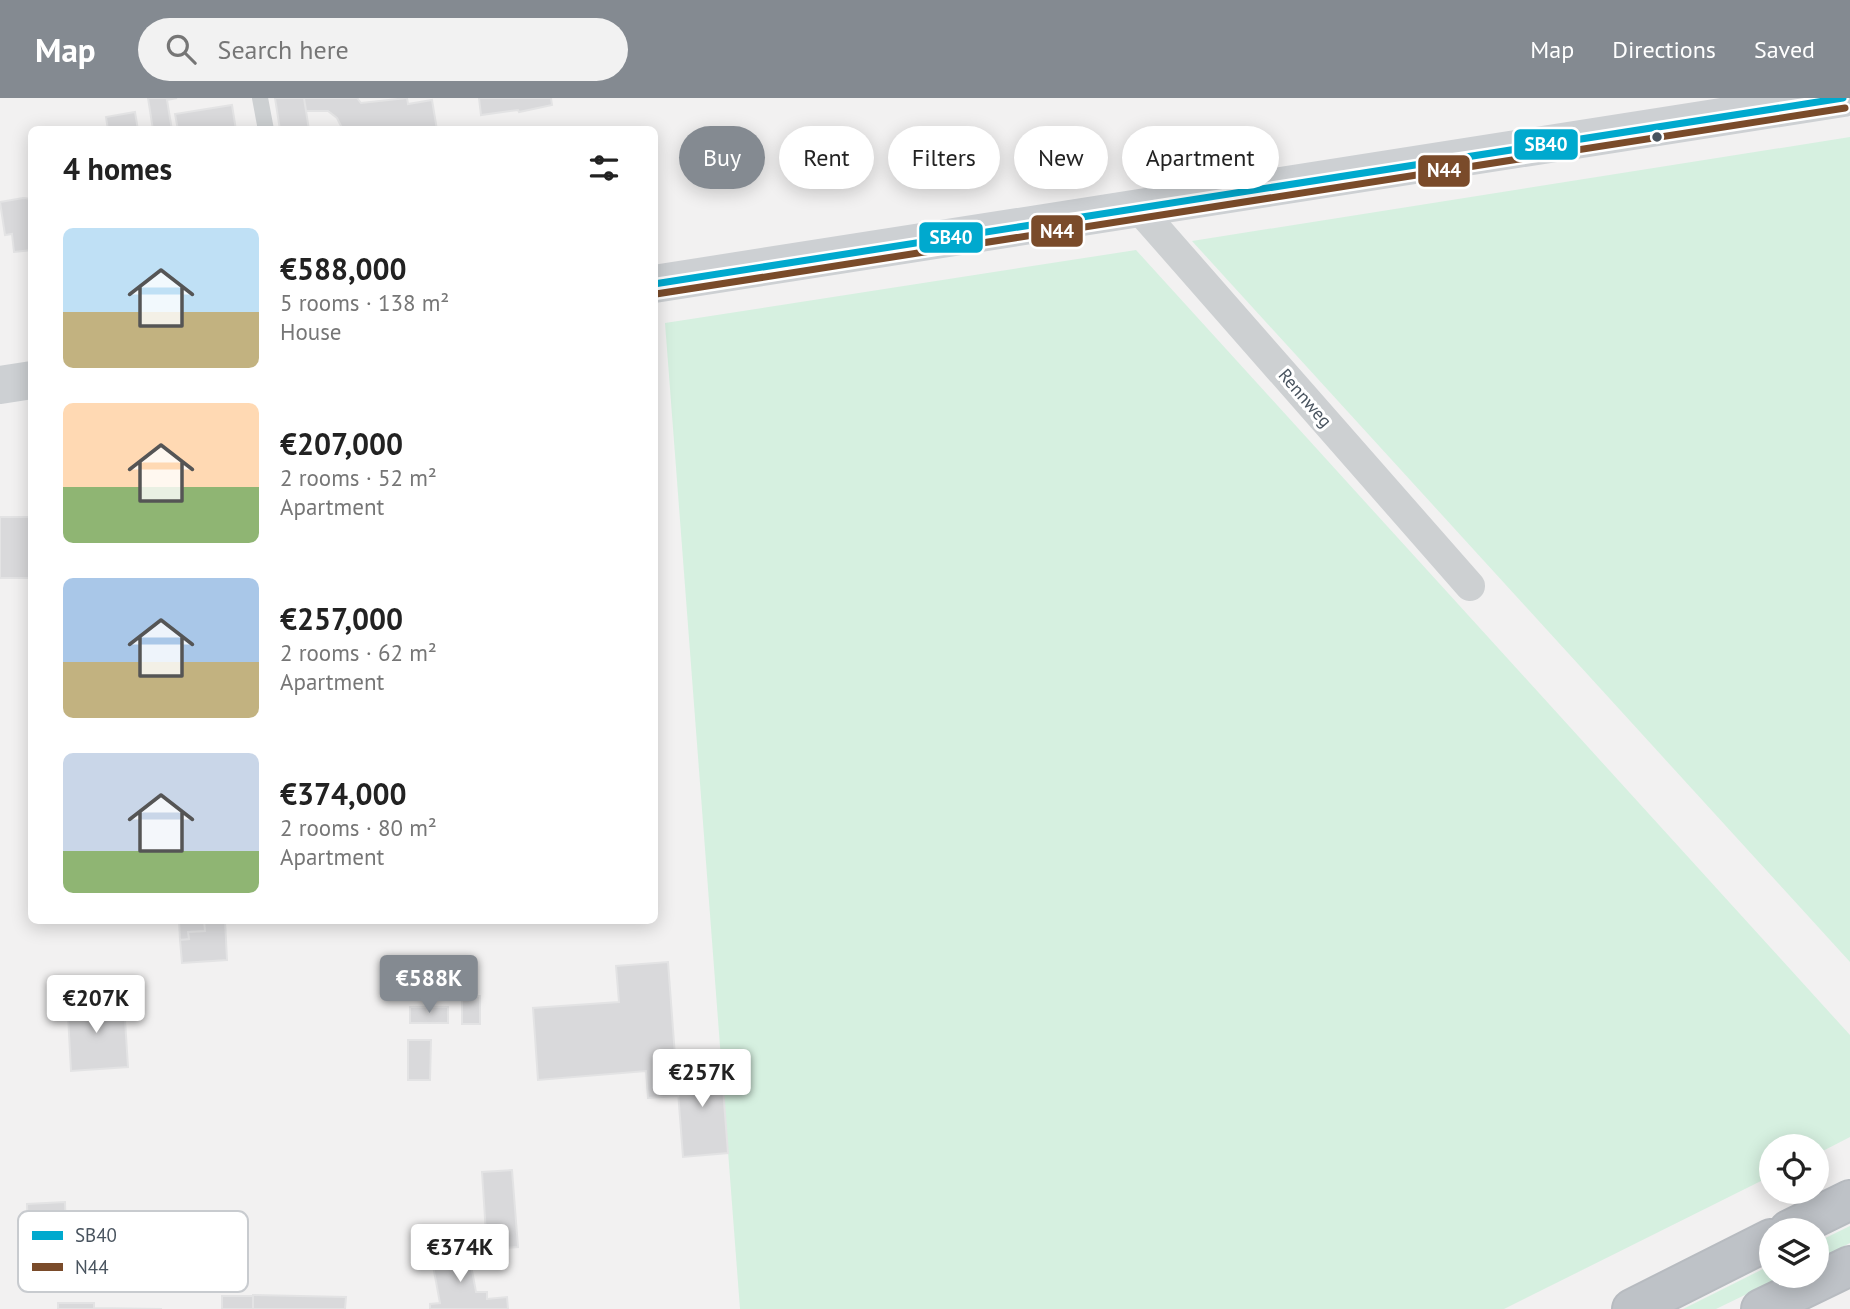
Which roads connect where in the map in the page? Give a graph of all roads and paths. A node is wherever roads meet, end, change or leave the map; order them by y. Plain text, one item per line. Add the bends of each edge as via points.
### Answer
1 (260, 98) edge
2 (1843, 98) edge
3 (264, 126) edge
4 (1140, 210) junction
5 (658, 283) edge
6 (28, 381) edge
7 (0, 385) edge
8 (1470, 586) dead end
9 (1850, 1200) edge
10 (1813, 1218) edge
11 (1759, 1245) edge
12 (1850, 1266) edge
13 (1632, 1309) edge
14 (1761, 1309) edge

1 - 3 lane
2 - 4 main road
4 - 5 main road
4 - 8 street, Rennweg
6 - 7 main road
9 - 10 highway
11 - 13 highway
12 - 14 highway

